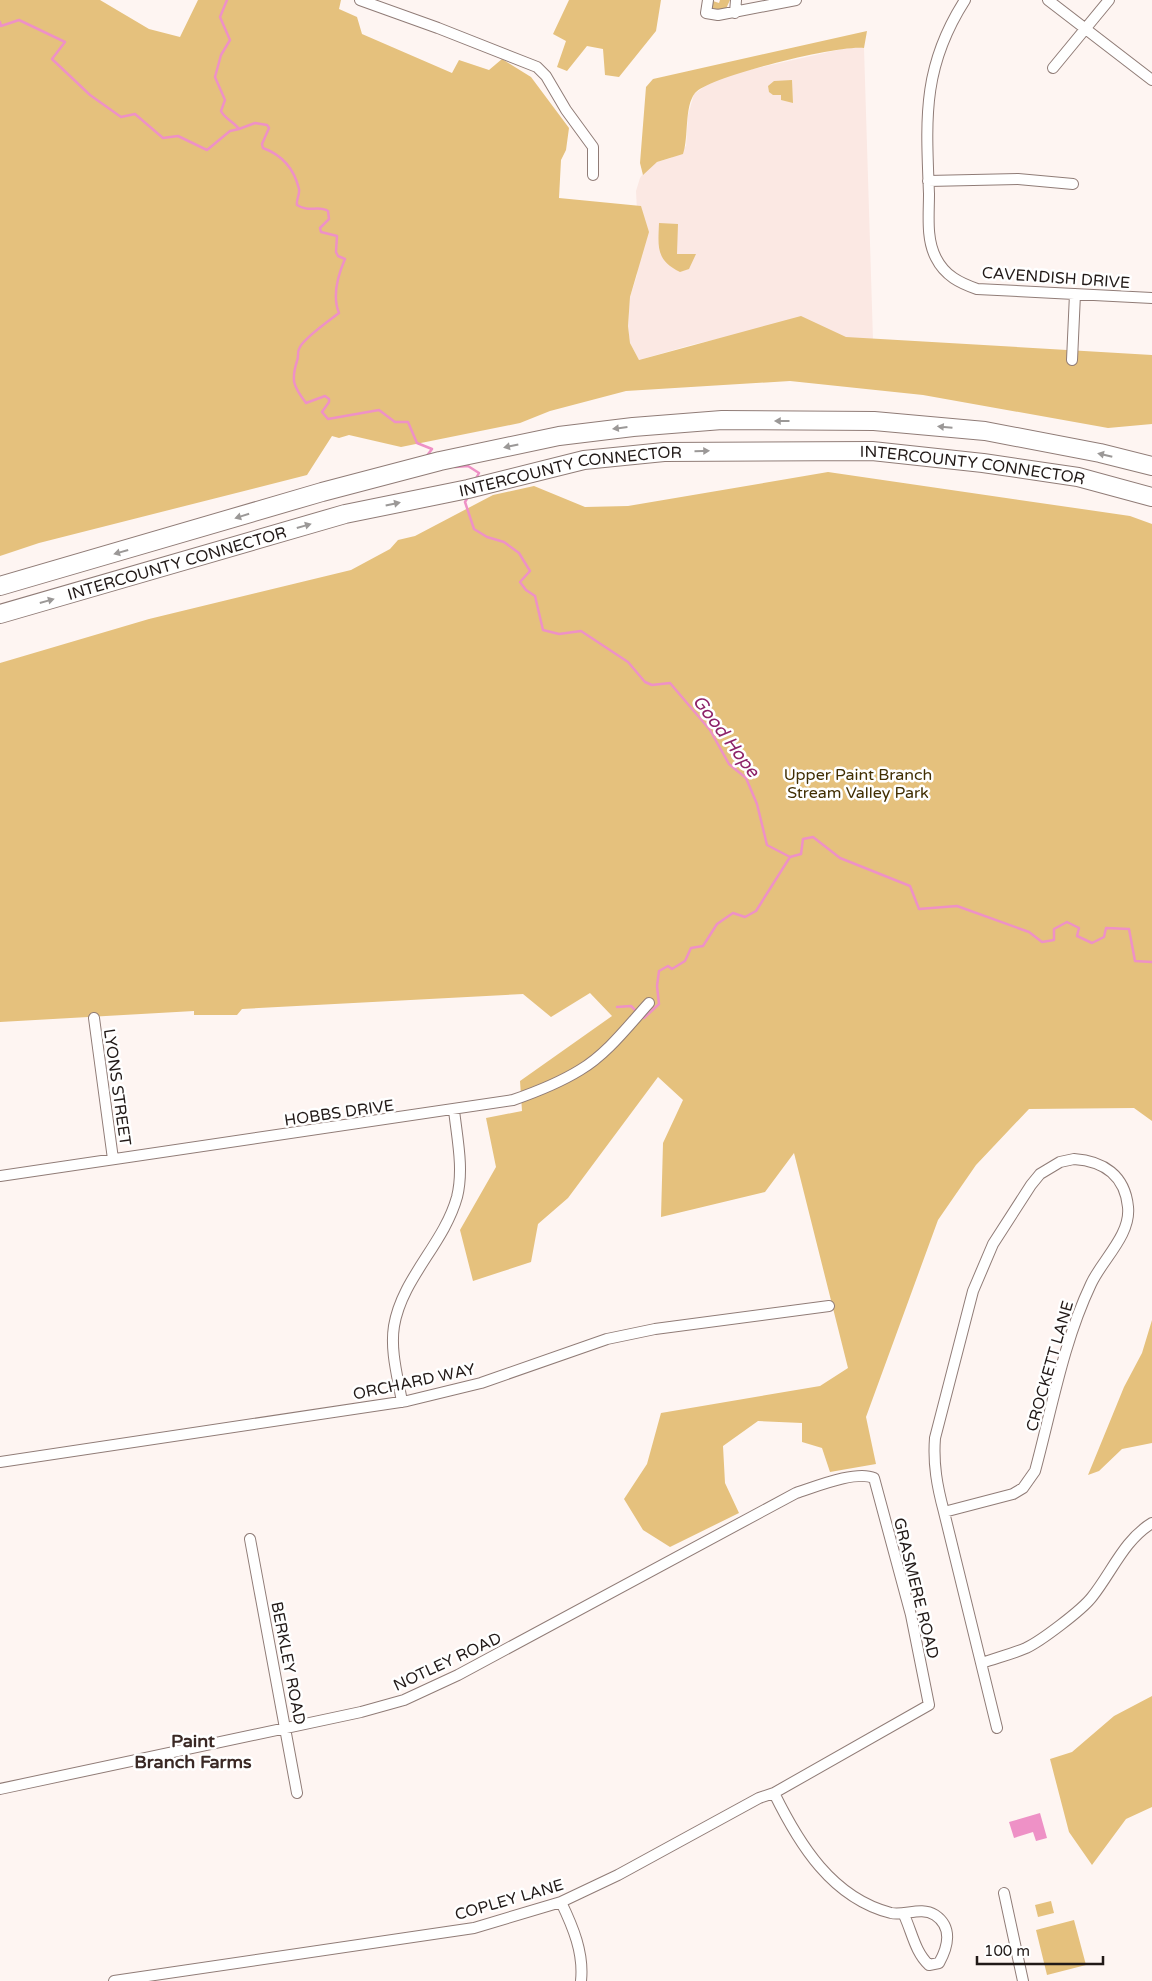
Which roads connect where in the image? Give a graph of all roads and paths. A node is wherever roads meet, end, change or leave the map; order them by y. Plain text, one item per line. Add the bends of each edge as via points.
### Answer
1 (360, 0) edge
2 (708, 0) edge
3 (736, 0) edge
4 (796, 0) edge
5 (965, 0) edge
6 (1048, 0) edge
7 (1110, 0) edge
8 (735, 13) junction
9 (1086, 30) junction
10 (1053, 68) dead end
11 (1152, 80) edge
12 (593, 175) dead end
13 (928, 181) junction
14 (1073, 184) dead end
15 (1075, 294) junction
16 (1152, 298) edge
17 (1072, 360) dead end
18 (1152, 466) edge
19 (1152, 497) edge
20 (0, 586) edge
21 (0, 614) edge
22 (649, 1003) dead end
23 (94, 1018) dead end
24 (454, 1110) junction
25 (113, 1159) junction
26 (0, 1176) edge
27 (829, 1306) dead end
28 (402, 1402) junction
29 (0, 1462) edge
30 (874, 1478) joint
31 (944, 1512) junction
32 (1152, 1523) edge
33 (250, 1539) dead end
34 (982, 1663) junction
35 (929, 1705) joint
36 (997, 1728) dead end
37 (286, 1729) junction
38 (13, 1786) junction
39 (0, 1789) edge
40 (297, 1793) dead end
41 (774, 1793) junction
42 (0, 1795) edge
43 (1004, 1893) dead end
44 (561, 1902) junction
45 (904, 1915) junction
46 (114, 1981) edge
47 (581, 1981) edge
48 (1023, 1981) edge

1 - 12 street via 537,67 593,147
2 - 8 street via 706,13
3 - 8 street
4 - 8 street
5 - 13 street, CAVENDISH DRIVE via 943,38 930,84 927,108
6 - 9 street
7 - 9 street
9 - 10 street
9 - 11 street
13 - 14 street via 1018,179
13 - 15 street, CAVENDISH DRIVE via 931,245 935,257 952,278 977,289
15 - 16 street, CAVENDISH DRIVE
15 - 17 street
18 -> 20 highway, INTERCOUNTY CONNECTOR via 985,431 874,421 722,420 633,427 559,436 440,461
21 -> 19 highway, INTERCOUNTY CONNECTOR via 345,514 468,489 584,460 664,452 872,452 984,463 1078,477
22 - 24 street, HOBBS DRIVE via 612,1044 581,1070 513,1100
23 - 25 street, LYONS STREET
24 - 25 street, HOBBS DRIVE
24 - 28 street via 460,1158 457,1197 448,1221 400,1303 394,1327
25 - 26 street, HOBBS DRIVE
27 - 28 street, ORCHARD WAY via 655,1329 607,1339 481,1383
28 - 29 street, ORCHARD WAY
30 - 35 street, GRASMERE ROAD via 911,1615
30 - 37 street, NOTLEY ROAD via 866,1474 796,1493 458,1675 404,1700
31 - 31 street, CROCKETT LANE via 935,1480 935,1438 973,1291 982,1268 993,1244 1040,1174 1060,1162 1081,1160 1100,1164 1118,1180 1126,1195 1128,1218 1094,1276 1075,1319 1036,1471 1023,1488 1013,1494
31 - 34 street, CROCKETT LANE
32 - 34 street via 1140,1530 1129,1543 1082,1608 1027,1647
33 - 37 street, BERKLEY ROAD
34 - 36 street, CROCKETT LANE
35 - 41 street, COPLEY LANE
37 - 38 street, NOTLEY ROAD
37 - 40 street, BERKLEY ROAD
38 - 39 street, NOTLEY ROAD
38 - 42 street
41 - 44 street, COPLEY LANE
41 - 45 street via 802,1845 823,1871 864,1903
43 - 48 street
44 - 46 street, COPLEY LANE via 474,1928
44 - 47 street via 578,1948
45 - 45 street via 923,1960 929,1965 939,1963 948,1932 943,1922 926,1911

